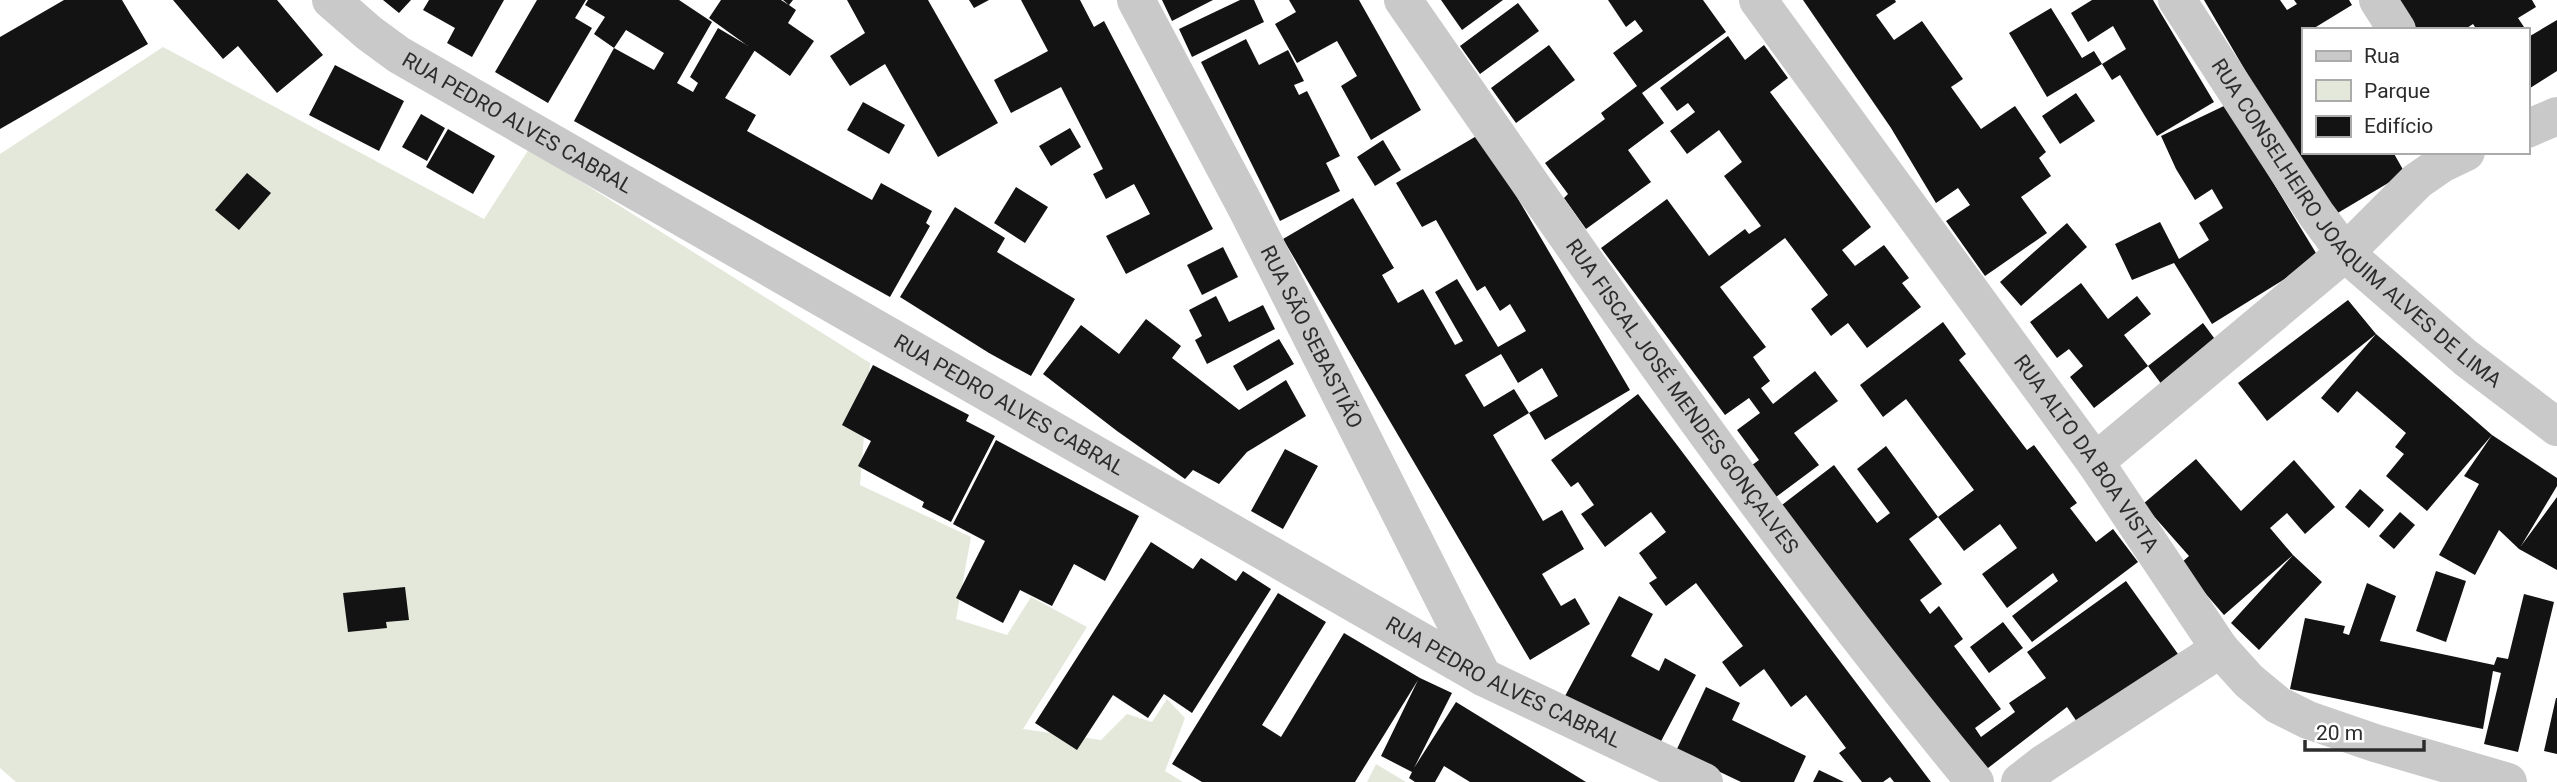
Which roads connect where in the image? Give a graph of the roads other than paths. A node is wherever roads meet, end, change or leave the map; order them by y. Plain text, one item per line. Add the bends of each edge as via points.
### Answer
1 (331, 0) edge
2 (1136, 0) edge
3 (1403, 0) edge
4 (1758, 0) edge
5 (2177, 0) edge
6 (2378, 0) edge
7 (2396, 28) edge
8 (2557, 116) edge
9 (2529, 128) edge
10 (2462, 154) edge
11 (2345, 253) junction
12 (2557, 427) edge
13 (2095, 462) junction
14 (2220, 649) junction
15 (1483, 677) junction
16 (1704, 782) edge
17 (1975, 782) edge
18 (2020, 782) edge
19 (2508, 782) edge

1 - 15 street, RUA PEDRO ALVES CABRAL via 398,55
2 - 15 street, RUA SÃO SEBASTIÃO
3 - 17 street, RUA FISCAL JOSÉ MENDES GONÇALVES via 1814,581
4 - 13 street, RUA ALTO DA BOA VISTA
5 - 11 street, RUA CONSELHEIRO JOAQUIM ALVES DE LIMA
6 - 7 street
8 - 9 street
10 - 11 street via 2417,181
11 - 12 street, RUA CONSELHEIRO JOAQUIM ALVES DE LIMA via 2466,358
11 - 13 street
13 - 14 street, RUA ALTO DA BOA VISTA
14 - 18 street
14 - 19 street, RUA ALTO DA BOA VISTA via 2278,705 2308,720
15 - 16 street, RUA PEDRO ALVES CABRAL

